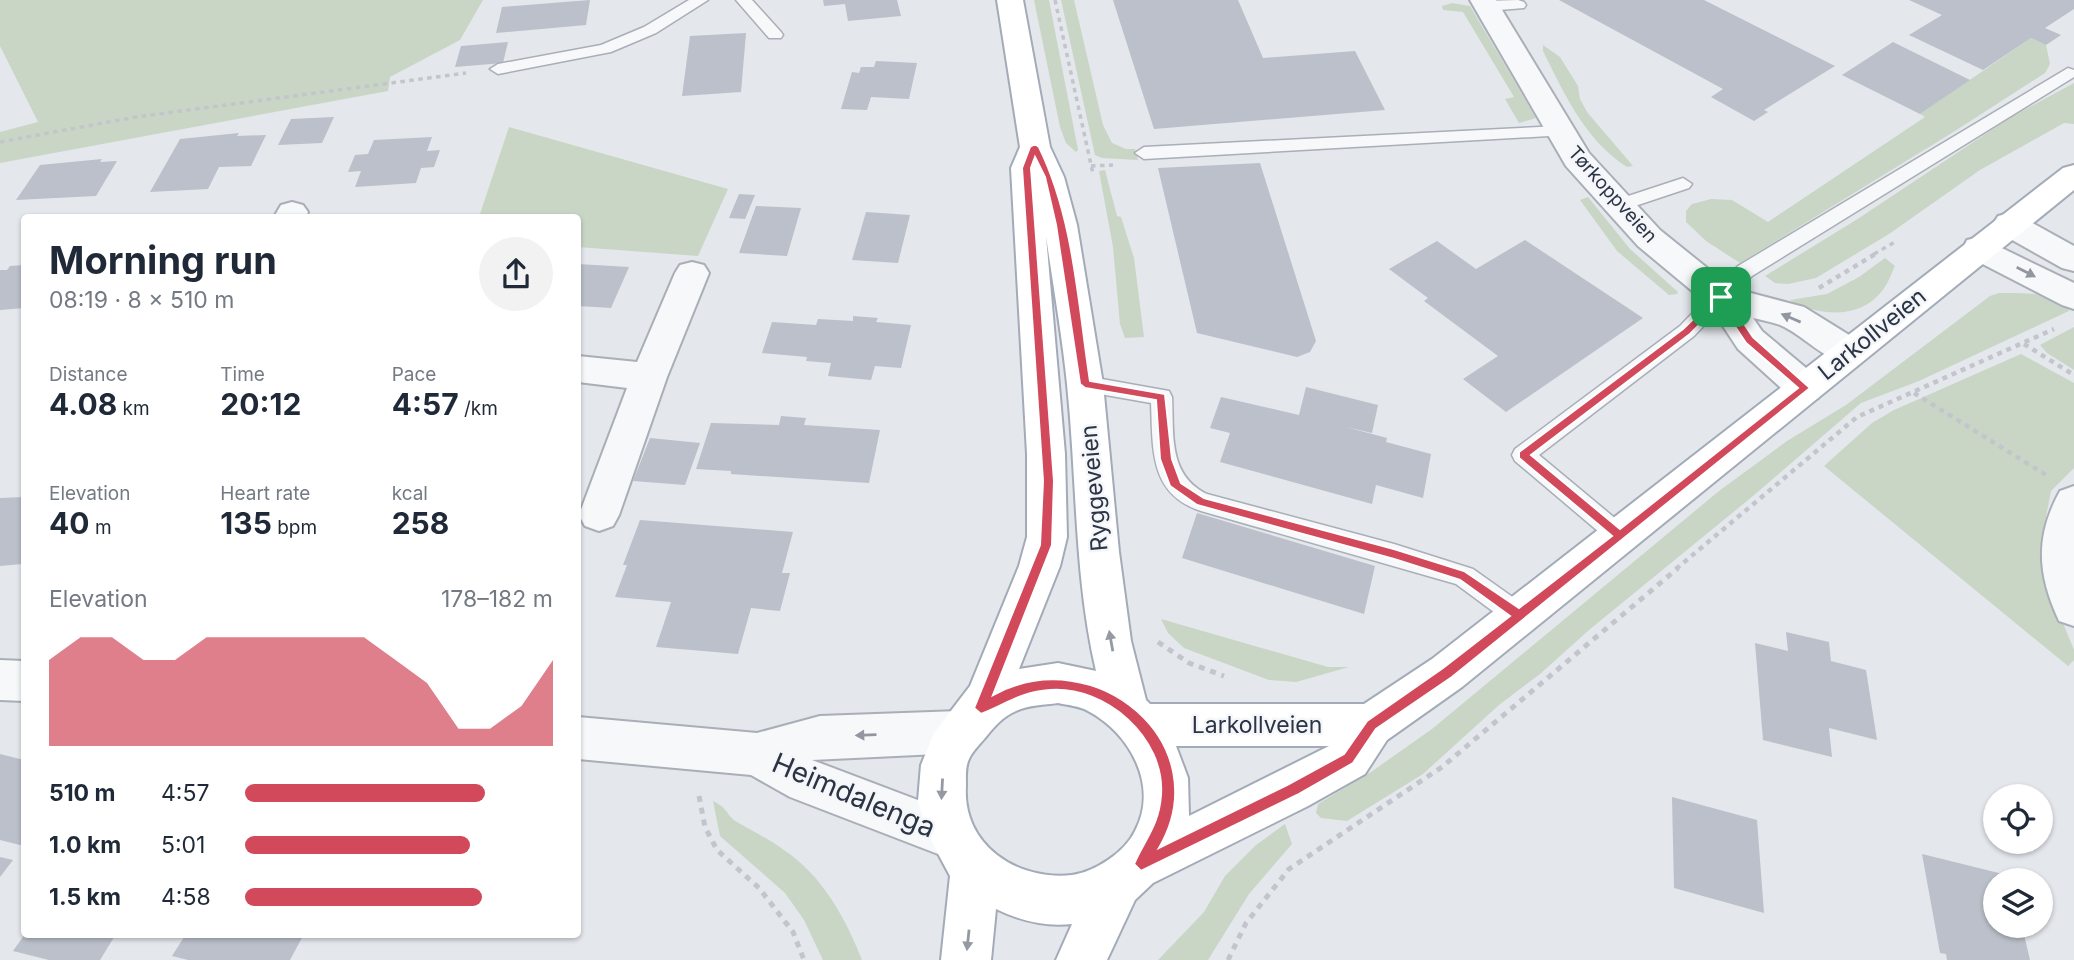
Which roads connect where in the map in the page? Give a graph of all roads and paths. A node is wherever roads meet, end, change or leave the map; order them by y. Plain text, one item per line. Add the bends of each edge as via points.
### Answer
1 (701, 0) edge
2 (744, 0) edge
3 (1010, 0) edge
4 (1485, 3) edge
5 (1518, 5) dead end
6 (775, 35) dead end
7 (499, 69) joint
8 (2068, 73) dead end
9 (1560, 131) junction
10 (0, 142) edge
11 (1035, 147) junction
12 (1144, 153) dead end
13 (2074, 175) edge
14 (1684, 184) dead end
15 (1620, 205) junction
16 (2009, 224) junction
17 (1979, 248) junction
18 (2074, 260) edge
19 (692, 273) dead end
20 (1721, 297) junction
21 (2069, 310) edge
22 (2023, 344) junction
23 (1850, 352) junction
24 (581, 369) edge
25 (2074, 375) edge
26 (649, 377) junction
27 (1085, 384) junction
28 (1805, 388) junction
29 (1913, 392) junction
30 (2064, 491) edge
31 (598, 515) dead end
32 (1620, 536) junction
33 (2074, 608) edge
34 (1519, 615) junction
35 (0, 680) edge
36 (21, 681) edge
37 (1134, 716) junction
38 (970, 720) junction
39 (1371, 725) junction
40 (581, 738) edge
41 (699, 750) junction
42 (757, 754) junction
43 (963, 853) junction
44 (1130, 874) junction
45 (804, 960) edge
46 (965, 960) edge
47 (1081, 960) edge
48 (1228, 960) edge

1 - 7 lane via 650,30 605,49
2 - 6 lane
3 - 11 main road, Ryggeveien
4 - 5 lane
4 - 9 street, Tørkoppveien
7 - 10 path via 136,117
8 - 20 lane via 1745,271
9 - 12 lane
9 - 15 street, Tørkoppveien via 1577,159
11 - 27 main road, Ryggeveien via 1049,177 1061,225
11 - 38 main road, Ryggeveien via 1026,168 1048,481 1046,545
13 - 16 main road, Larkollveien
14 - 15 lane
15 - 20 street, Tørkoppveien via 1649,238
16 - 17 main road, Larkollveien
16 - 18 street
17 -> 21 street
17 - 23 main road, Larkollveien
19 - 26 street
23 -> 20 street, Tørkoppveien via 1792,316
20 - 28 street, Tørkoppveien via 1750,340
20 - 32 lane via 1687,331 1523,455
21 - 22 path
22 - 25 path
22 - 29 path
23 - 28 main road, Larkollveien
24 - 26 street
26 - 31 street
27 - 34 lane via 1161,397 1171,477 1194,498 1464,576
37 -> 27 main road, Ryggeveien via 1110,641
28 - 32 main road, Larkollveien
29 - 30 path
29 - 48 path via 1857,417 1442,767 1289,869 1246,923
30 - 33 street via 2064,583
32 - 34 main road, Larkollveien
34 - 39 main road, Larkollveien via 1447,673
35 - 36 street
37 - 38 main road via 1091,689 1052,684 1014,690
37 - 39 main road, Larkollveien
37 - 44 main road via 1161,757 1168,793 1161,831
38 -> 42 street, Heimdalenga via 820,737
38 -> 43 main road via 944,765 941,800
39 - 44 main road, Larkollveien via 1349,759
40 - 41 street, Heimdalenga
41 - 42 street, Heimdalenga
41 - 45 path via 696,783 705,827 717,849 759,888 793,932
42 - 43 street, Heimdalenga
43 - 44 main road via 1006,892 1044,901 1083,899
43 -> 46 main road
44 - 47 main road

